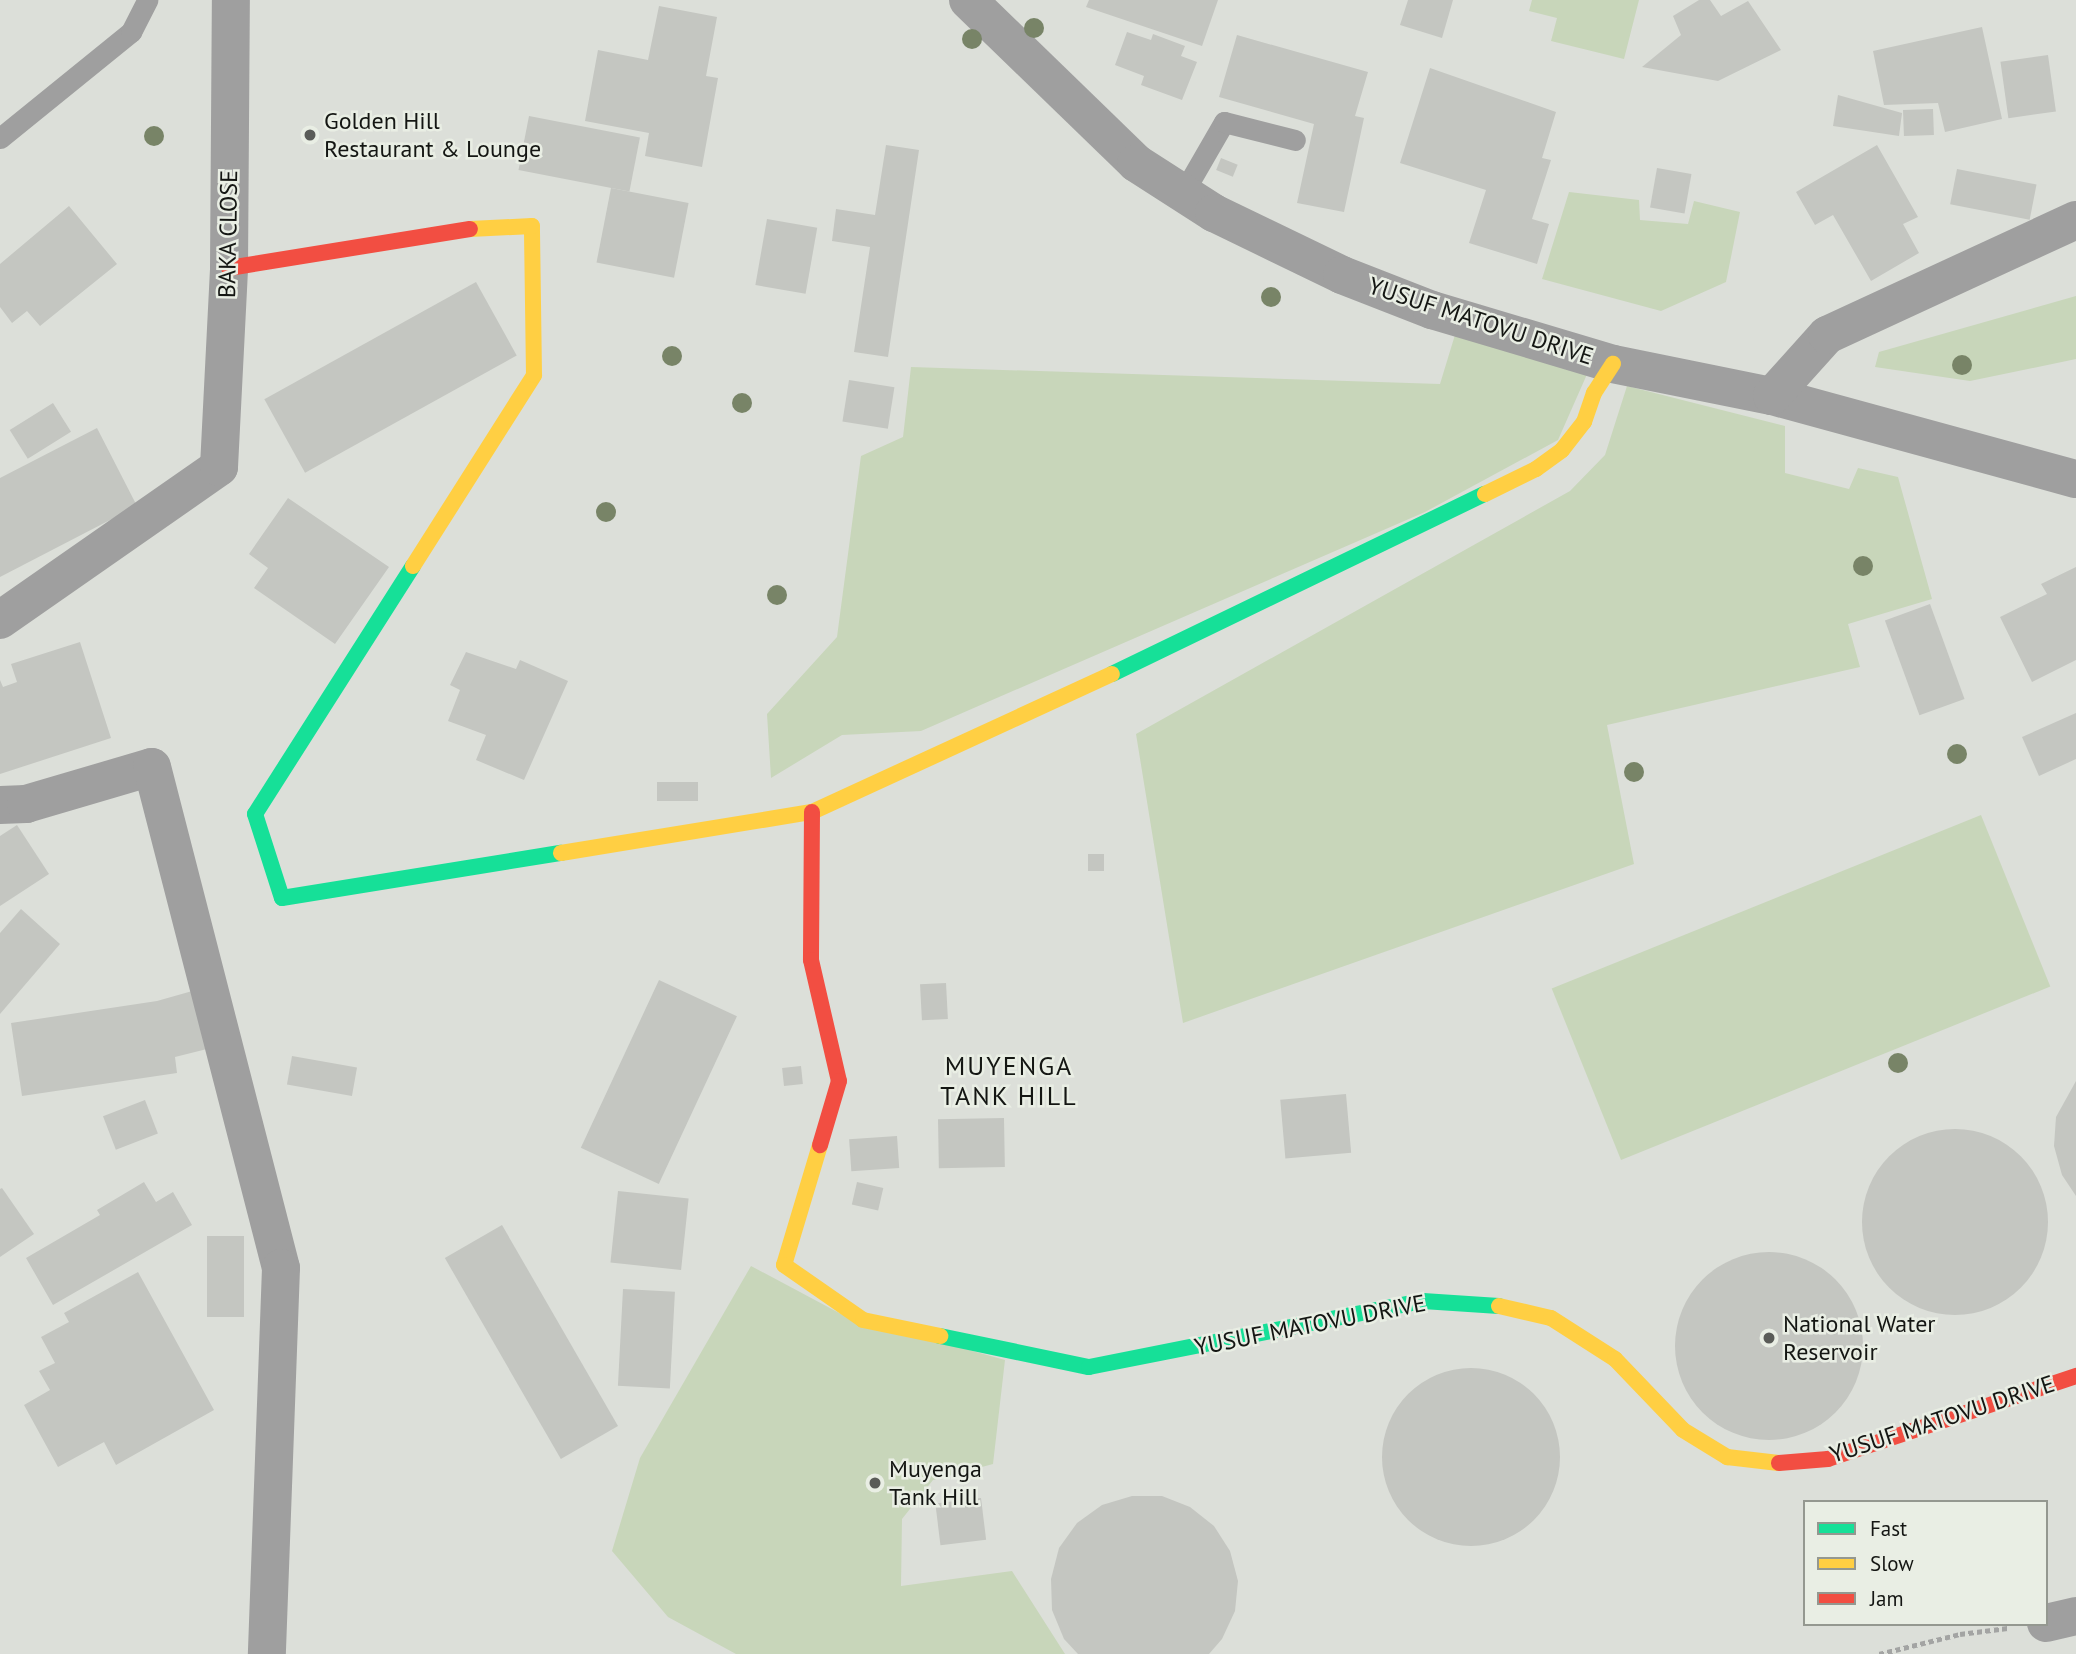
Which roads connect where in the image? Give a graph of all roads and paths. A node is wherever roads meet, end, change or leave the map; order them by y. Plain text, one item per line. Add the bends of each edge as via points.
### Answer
1 (147, 0) edge
2 (231, 0) edge
3 (968, 0) edge
4 (0, 138) edge
5 (1295, 141) dead end
6 (1183, 193) junction
7 (2076, 220) edge
8 (229, 268) junction
9 (1613, 364) junction
10 (1772, 396) junction
11 (2076, 479) edge
12 (0, 620) edge
13 (0, 805) edge
14 (812, 812) junction
15 (2076, 1376) edge
16 (2076, 1616) edge
17 (2048, 1623) edge
18 (2025, 1626) edge
19 (267, 1654) edge
20 (1879, 1654) edge

1 - 4 lane via 131,32
2 - 8 street, BAKA CLOSE
3 - 6 street, YUSUF MATOVU DRIVE via 1136,163
5 - 6 lane via 1224,122
6 - 9 street, YUSUF MATOVU DRIVE via 1214,213 1390,295
7 - 10 street via 1827,335
8 - 12 street, BAKA CLOSE via 219,467
8 - 14 street via 454,230 532,226 534,375 255,814 282,898
9 - 10 street, YUSUF MATOVU DRIVE
9 - 14 street via 1594,393 1584,422 1562,450 1536,469 995,730
10 - 11 street, YUSUF MATOVU DRIVE
13 - 19 street via 26,804 152,767 281,1268
14 - 15 street, YUSUF MATOVU DRIVE via 811,960 839,1081 785,1265 863,1320 1088,1367 1423,1301 1488,1303 1551,1318 1615,1359 1683,1430 1727,1457 1769,1464 1828,1459
16 - 17 street
18 - 20 path via 1959,1634

